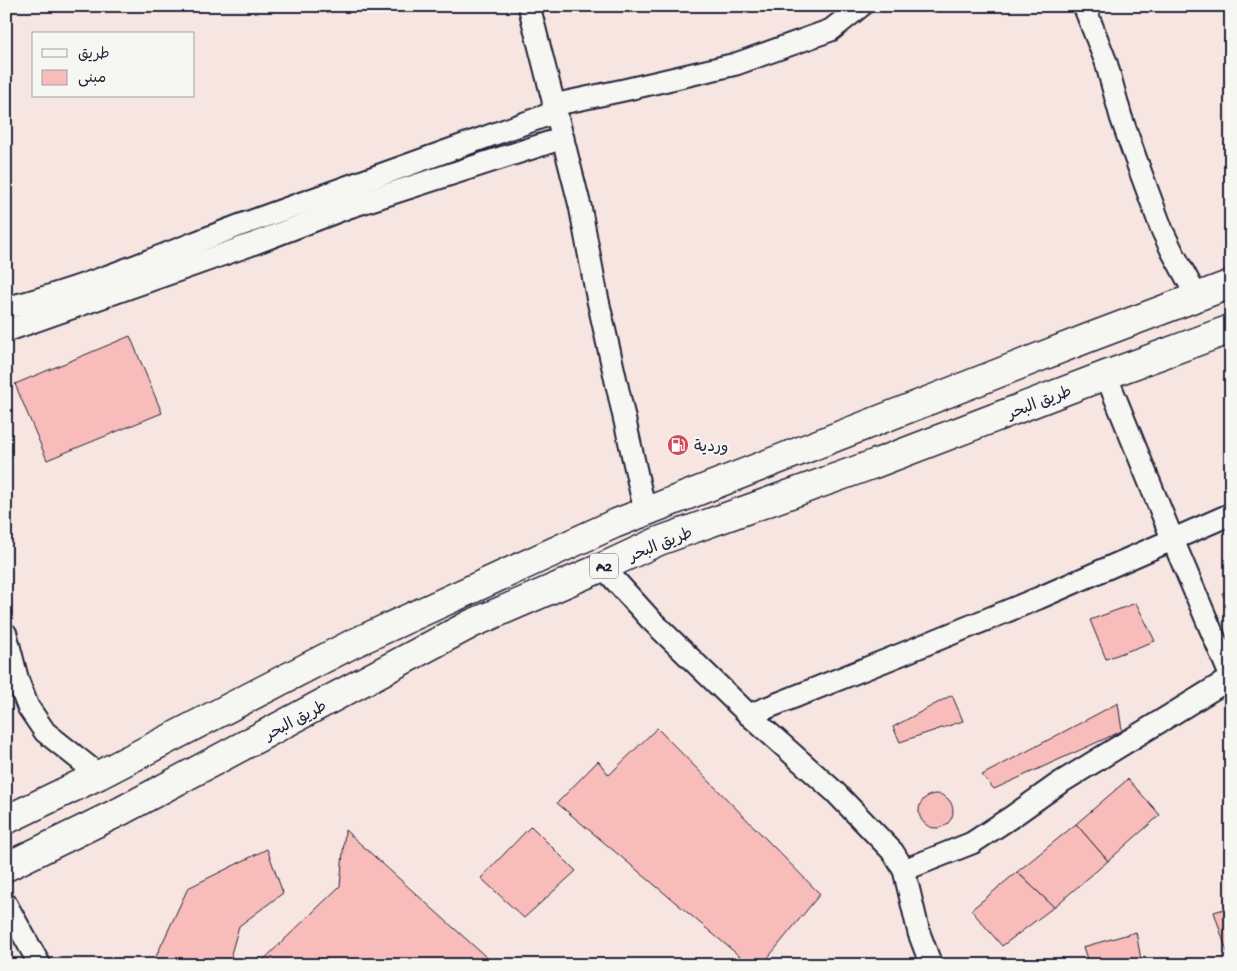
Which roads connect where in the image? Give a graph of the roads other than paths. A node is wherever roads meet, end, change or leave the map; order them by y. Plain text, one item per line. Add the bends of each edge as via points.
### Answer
1 (529, 6) edge
2 (861, 6) edge
3 (1084, 6) edge
4 (555, 108) junction
5 (562, 138) junction
6 (1231, 284) edge
7 (1197, 297) junction
8 (6, 308) edge
9 (1231, 329) edge
10 (6, 331) edge
11 (1106, 375) junction
12 (645, 511) junction
13 (1231, 514) edge
14 (1172, 538) junction
15 (659, 541) junction
16 (602, 567) junction
17 (6, 634) edge
18 (1231, 678) edge
19 (750, 715) junction
20 (99, 775) junction
21 (33, 807) junction
22 (6, 820) edge
23 (51, 845) junction
24 (6, 867) edge
25 (904, 870) junction
26 (6, 904) edge
27 (40, 965) edge
28 (931, 965) edge

1 - 4 street
2 - 4 street via 831,30 736,64
3 - 7 street via 1162,230
4 - 5 street
4 - 8 street via 124,270
5 - 10 street via 349,207
5 - 12 street via 580,206 596,296
6 - 7 highway, A2
7 - 12 highway, A2
9 - 11 highway, طريق البحر / A2
11 - 14 street
11 - 15 highway, طريق البحر / A2 via 874,464
12 - 15 highway
12 - 20 highway, A2 via 352,644
13 - 14 street
14 - 18 street
14 - 19 street via 1002,613
15 - 16 highway, طريق البحر / A2
16 - 19 street via 651,620
16 - 23 highway, طريق البحر / A2 via 471,624 122,811
17 - 20 street via 28,707 45,732
18 - 25 street via 1058,784 972,843
19 - 25 street via 835,792 893,852
20 - 21 highway, A2
21 - 22 highway, A2
21 - 23 highway
23 - 24 highway, طريق البحر / A2
25 - 28 street via 919,932
26 - 27 street

